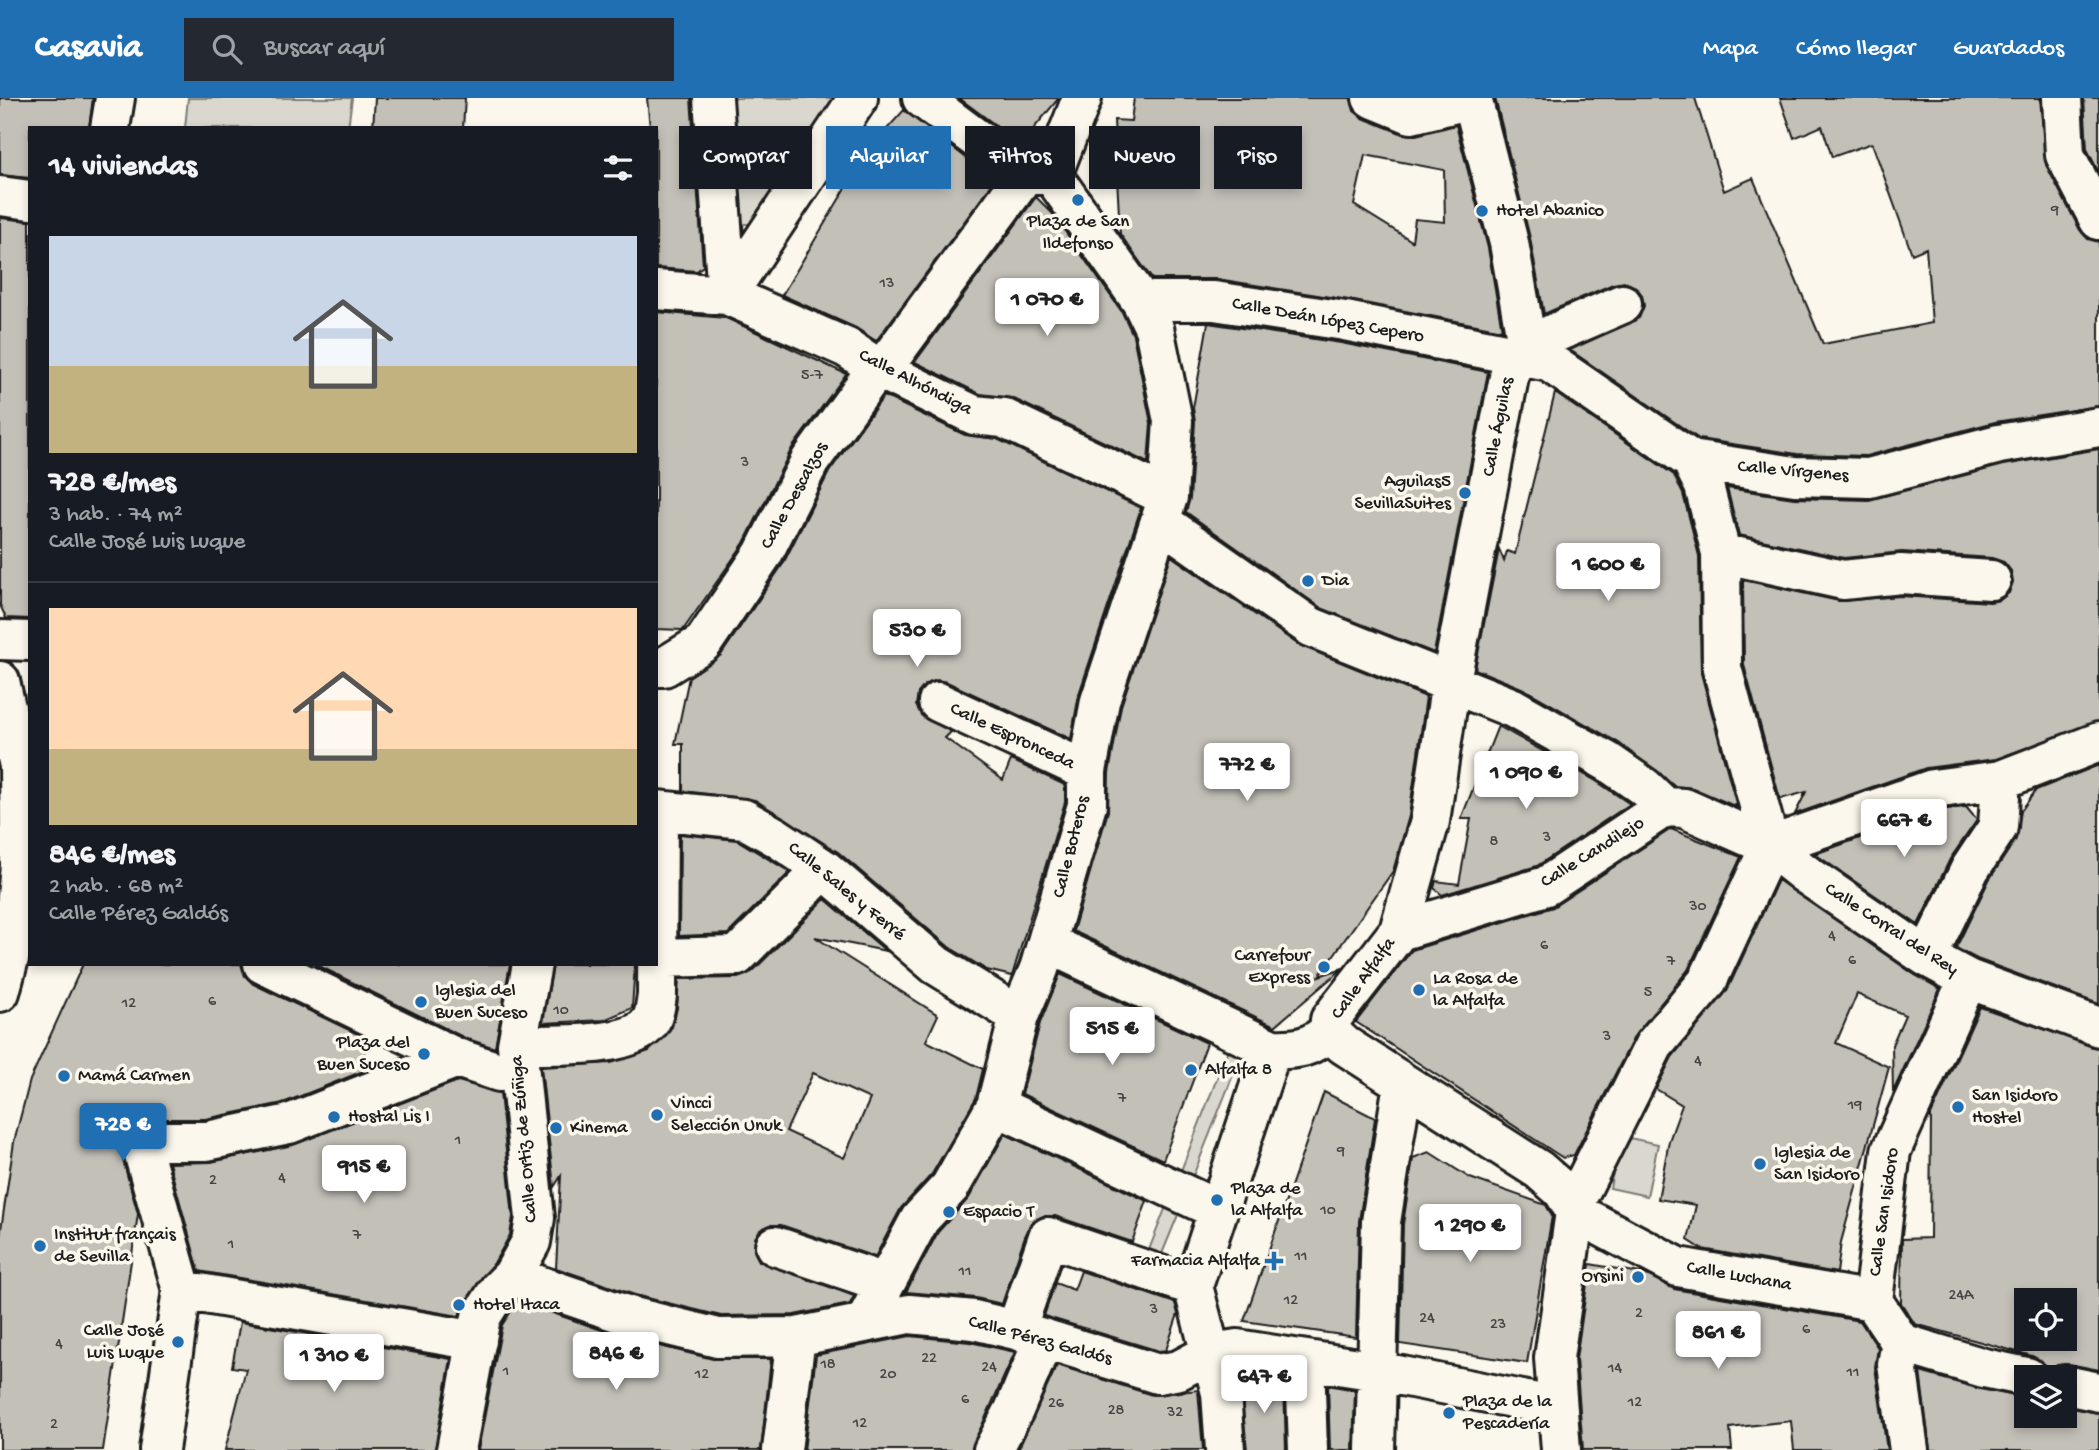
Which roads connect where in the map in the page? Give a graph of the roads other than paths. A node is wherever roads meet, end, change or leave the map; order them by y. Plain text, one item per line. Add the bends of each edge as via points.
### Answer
1 (115, 98) edge
2 (713, 98) edge
3 (858, 98) edge
4 (922, 98) edge
5 (1082, 98) edge
6 (1372, 98) edge
7 (1472, 98) edge
8 (2062, 98) edge
9 (110, 126) edge
10 (1066, 126) edge
11 (965, 127) edge
12 (1027, 189) edge
13 (1049, 189) edge
14 (0, 196) edge
15 (28, 201) edge
16 (2099, 220) edge
17 (658, 290) edge
18 (727, 295) junction
19 (1141, 302) junction
20 (1622, 304) dead end
21 (1520, 351) junction
22 (879, 369) junction
23 (2099, 427) edge
24 (1691, 460) junction
25 (1164, 509) junction
26 (1721, 554) junction
27 (1991, 580) dead end
28 (0, 640) edge
29 (28, 641) edge
30 (658, 667) edge
31 (0, 681) edge
32 (1451, 681) junction
33 (939, 702) dead end
34 (2099, 742) edge
35 (16, 764) edge
36 (1087, 771) junction
37 (2001, 780) junction
38 (1665, 807) junction
39 (658, 810) edge
40 (1770, 846) junction
41 (824, 869) junction
42 (1399, 931) junction
43 (21, 934) edge
44 (1047, 943) junction
45 (1927, 957) junction
46 (658, 958) edge
47 (267, 966) edge
48 (532, 966) edge
49 (657, 966) edge
50 (1968, 979) junction
51 (0, 992) edge
52 (1019, 1016) junction
53 (2099, 1027) edge
54 (1329, 1031) junction
55 (1272, 1049) junction
56 (517, 1057) junction
57 (457, 1058) junction
58 (1403, 1083) junction
59 (996, 1106) junction
60 (1218, 1209) junction
61 (1576, 1213) junction
62 (775, 1246) dead end
63 (512, 1276) junction
64 (885, 1283) junction
65 (1193, 1286) junction
66 (182, 1290) junction
67 (1873, 1301) junction
68 (866, 1321) junction
69 (1030, 1334) junction
70 (796, 1337) junction
71 (477, 1340) junction
72 (1901, 1343) junction
73 (1224, 1351) junction
74 (1305, 1360) junction
75 (1377, 1371) junction
76 (2014, 1374) edge
77 (2077, 1387) edge
78 (2099, 1391) edge
79 (1558, 1407) junction
80 (159, 1450) edge
81 (456, 1450) edge
82 (782, 1450) edge
83 (993, 1450) edge
84 (1225, 1450) edge
85 (1308, 1450) edge
86 (1375, 1450) edge
87 (1561, 1450) edge
88 (1909, 1450) edge

1 - 9 street
2 - 18 street
3 - 18 street
4 - 11 street
5 - 10 street
6 - 7 street via 1411,114
7 - 21 street, Calle Águilas via 1509,243
8 - 16 street via 2065,155
12 - 22 street, Calle Descalzos
13 - 19 street
14 - 15 street
17 - 18 street, Calle Alhóndiga
18 - 22 street, Calle Alhóndiga via 847,348
19 - 21 street, Calle Deán López Cepero via 1214,301
19 - 25 street, Calle Boteros via 1154,328 1173,421
20 - 21 street
21 - 24 street, Calle Vírgenes via 1549,362
21 - 32 street, Calle Águilas
22 - 25 street, Calle Alhóndiga via 974,415 1003,418
22 - 30 street, Calle Descalzos via 810,461 763,554 703,643
23 - 24 street, Calle Vírgenes via 1999,444 1869,478 1795,476
24 - 26 street via 1704,486
25 - 32 street, Calle Alhóndiga via 1311,627
25 - 36 street, Calle Boteros via 1100,701
26 - 27 street via 1843,580 1900,574
26 - 40 street via 1722,668
28 - 29 street
31 - 35 street
32 - 38 street, Calle Alhóndiga via 1513,708 1608,762
32 - 42 street, Calle Alfalfa via 1430,821
33 - 36 street, Calle Espronceda
34 - 37 street
35 - 43 street
36 - 44 street, Calle Boteros via 1087,805
37 - 40 street via 1933,789
37 - 45 street via 1997,827 1970,869
38 - 40 street, Calle Corral del Rey via 1684,808
38 - 42 street, Calle Candilejo via 1546,886
39 - 41 street, Calle Sales y Ferré via 744,819
40 - 45 street, Calle Corral del Rey
40 - 61 street via 1707,982 1654,1045 1577,1198
41 - 46 street via 737,956
41 - 52 street, Calle Sales y Ferré via 936,965
42 - 54 street, Calle Alfalfa via 1330,1020
43 - 51 street
44 - 52 street, Calle Boteros
44 - 55 street
45 - 50 street, Calle Corral del Rey
47 - 57 street
48 - 56 street, Calle Ortiz de Zúñiga
49 - 56 street via 651,1021 635,1034
50 - 53 street, Calle Corral del Rey
50 - 67 street, Calle San Isidoro via 1891,1151
52 - 59 street, Calle Boteros
54 - 55 street via 1314,1045
54 - 58 street
55 - 60 street
56 - 57 street via 499,1072
56 - 63 street, Calle Ortiz de Zúñiga via 535,1218 531,1242
57 - 66 street via 289,1124 207,1140 140,1141
58 - 61 street via 1539,1170 1563,1191
58 - 75 street via 1381,1222
59 - 60 street
59 - 64 street, Calle Boteros via 950,1187 920,1219
60 - 65 street
61 - 67 street, Calle Luchana via 1678,1267
61 - 79 street via 1554,1358
62 - 64 street
63 - 70 street, Calle Pérez Galdós via 629,1315 718,1338
63 - 71 street, Calle Ortiz de Zúñiga via 481,1317
64 - 68 street, Calle Boteros
65 - 69 street via 1048,1237
65 - 73 street
66 - 71 street
66 - 80 street
67 - 72 street, Calle San Isidoro
68 - 69 street, Calle Pérez Galdós via 909,1314 974,1320
68 - 70 street, Calle Pérez Galdós
69 - 73 street, Calle Pérez Galdós via 1158,1374
69 - 83 street via 1014,1410
70 - 82 street
71 - 81 street, Calle Ortiz de Zúñiga
72 - 76 street
72 - 88 street via 1897,1364
73 - 74 street
73 - 84 street
74 - 75 street
74 - 85 street
75 - 79 street
75 - 86 street
77 - 78 street
79 - 87 street

